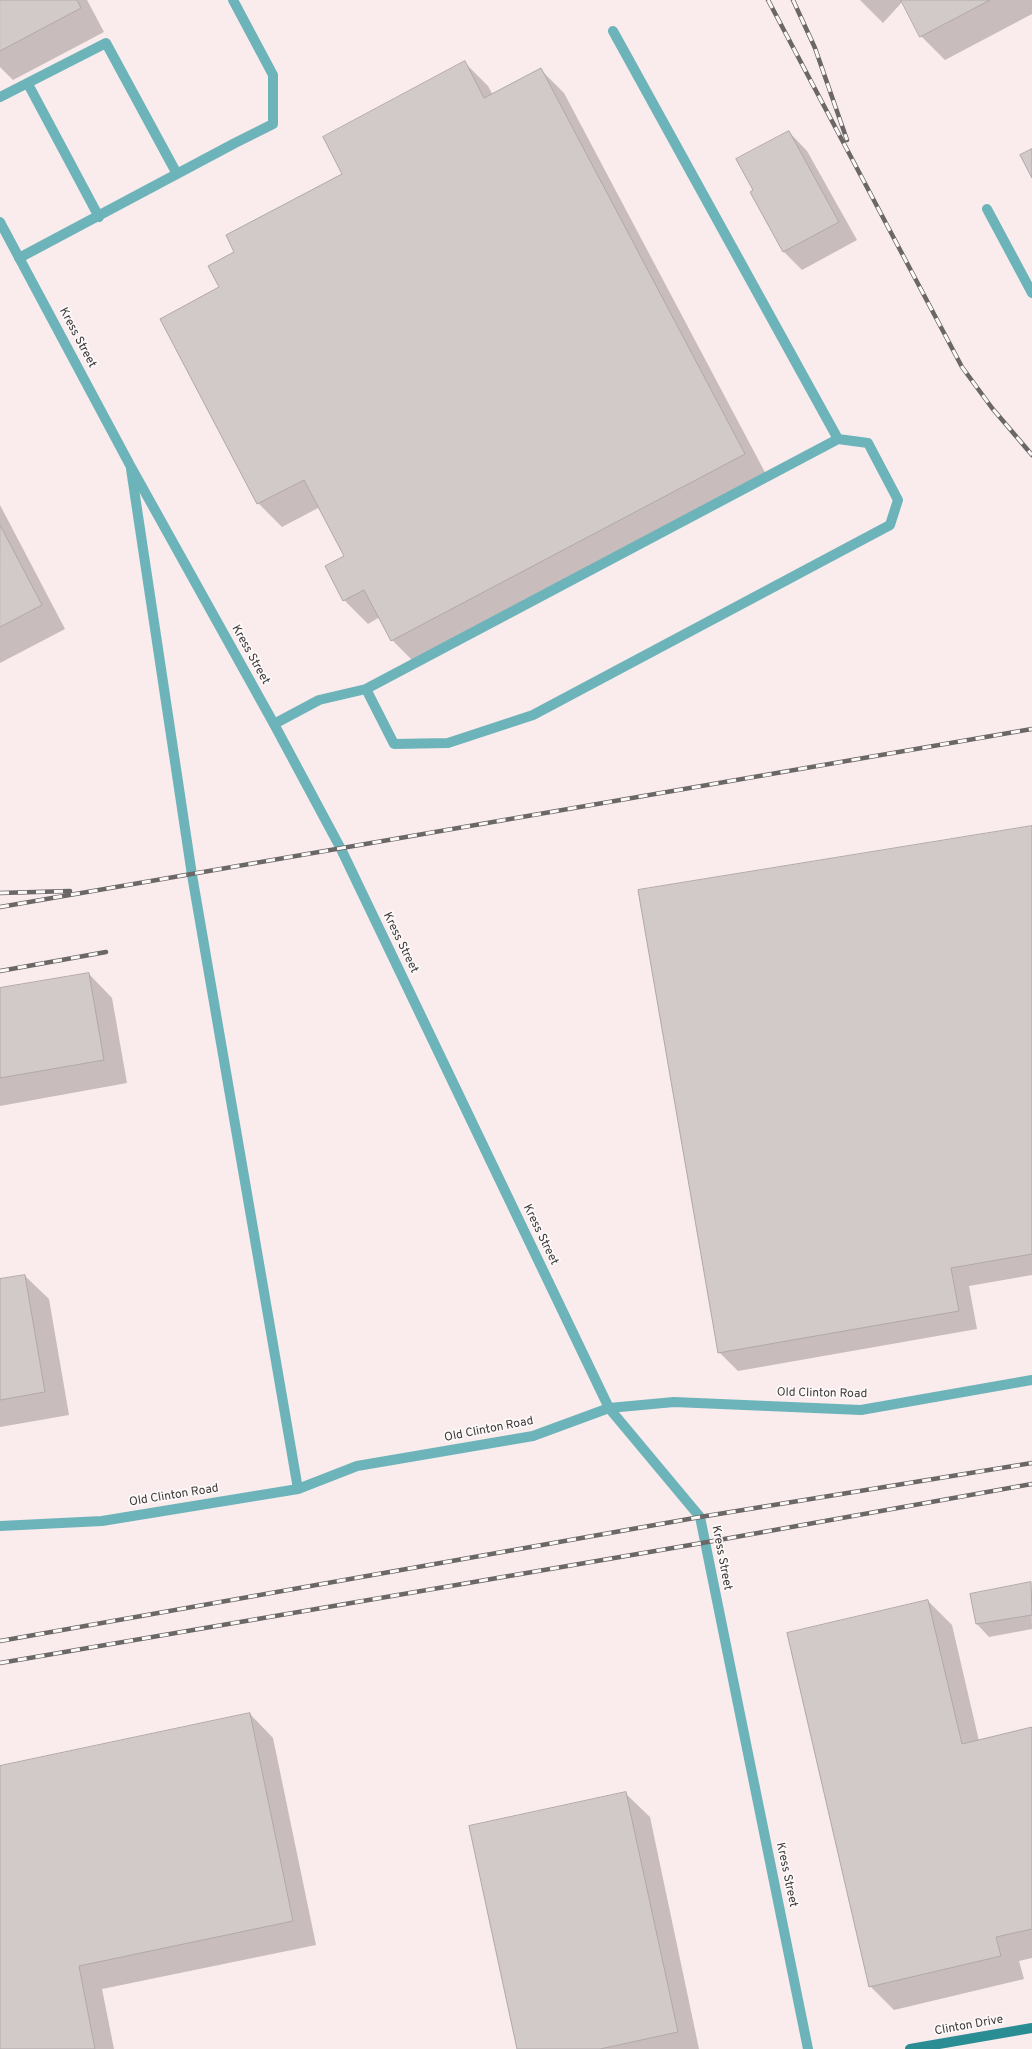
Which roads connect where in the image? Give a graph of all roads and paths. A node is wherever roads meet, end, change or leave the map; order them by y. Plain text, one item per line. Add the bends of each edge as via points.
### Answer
1 (233, 0) edge
2 (613, 31) dead end
3 (28, 84) junction
4 (0, 97) edge
5 (177, 174) junction
6 (987, 208) dead end
7 (99, 217) junction
8 (0, 222) edge
9 (20, 258) junction
10 (1032, 293) edge
11 (838, 439) junction
12 (131, 467) junction
13 (366, 689) junction
14 (274, 724) junction
15 (1032, 1380) edge
16 (609, 1408) junction
17 (298, 1489) junction
18 (0, 1526) edge
19 (1032, 2028) edge
20 (808, 2049) edge
21 (910, 2049) edge

1 - 5 street via 273,75 273,124
2 - 11 street
3 - 4 street
3 - 5 street via 106,43
3 - 7 street
5 - 7 street
6 - 10 street
7 - 9 street
8 - 9 street, Kress Street
9 - 12 street, Kress Street
11 - 13 street
11 - 13 street via 868,443 898,500 890,525 547,708 533,715 448,742 394,744
12 - 14 street, Kress Street
12 - 17 street, Kress Street via 192,875
13 - 14 street via 318,700
14 - 16 street, Kress Street via 341,849
15 - 16 street, Old Clinton Road via 861,1410 674,1402
16 - 17 street, Old Clinton Road via 533,1436 356,1466
16 - 20 street, Kress Street via 700,1517
17 - 18 street, Old Clinton Road via 102,1521
19 - 21 main road, Clinton Drive

